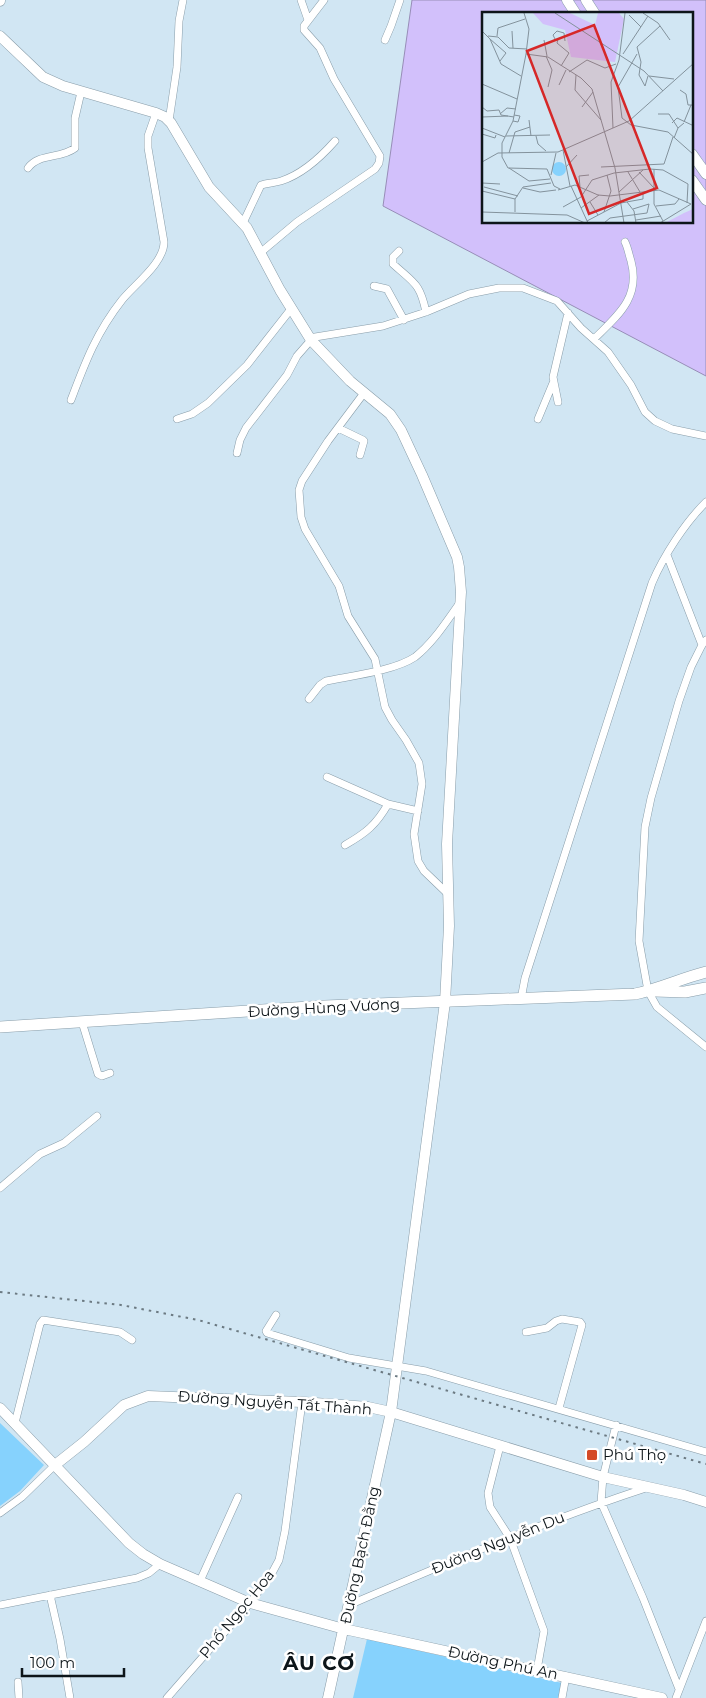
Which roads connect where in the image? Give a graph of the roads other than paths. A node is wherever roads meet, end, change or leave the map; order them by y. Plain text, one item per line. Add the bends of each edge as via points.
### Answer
1 (183, 0) edge
2 (301, 0) edge
3 (324, 0) edge
4 (400, 0) edge
5 (567, 0) edge
6 (586, 0) edge
7 (575, 12) edge
8 (594, 12) edge
9 (308, 20) junction
10 (0, 36) edge
11 (385, 40) dead end
12 (81, 92) junction
13 (156, 113) junction
14 (169, 121) junction
15 (335, 141) dead end
16 (694, 157) edge
17 (28, 168) dead end
18 (706, 174) edge
19 (694, 183) edge
20 (706, 200) edge
21 (243, 223) junction
22 (625, 242) dead end
23 (399, 251) dead end
24 (260, 253) junction
25 (374, 286) dead end
26 (291, 309) junction
27 (426, 312) junction
28 (568, 313) junction
29 (404, 320) junction
30 (310, 339) junction
31 (594, 339) junction
32 (553, 383) junction
33 (364, 393) junction
34 (70, 400) dead end
35 (558, 402) dead end
36 (177, 419) dead end
37 (538, 419) dead end
38 (338, 428) junction
39 (706, 436) edge
40 (237, 453) dead end
41 (360, 455) dead end
42 (706, 502) edge
43 (667, 555) junction
44 (460, 603) junction
45 (704, 643) edge
46 (378, 670) junction
47 (308, 699) dead end
48 (327, 777) dead end
49 (388, 804) junction
50 (418, 811) junction
51 (345, 844) dead end
52 (449, 894) junction
53 (706, 972) edge
54 (706, 988) edge
55 (648, 991) junction
56 (521, 999) junction
57 (445, 1002) junction
58 (82, 1022) junction
59 (0, 1027) edge
60 (706, 1047) edge
61 (110, 1073) dead end
62 (96, 1116) dead end
63 (0, 1188) edge
64 (276, 1315) dead end
65 (526, 1332) dead end
66 (132, 1340) dead end
67 (398, 1366) junction
68 (302, 1402) junction
69 (0, 1408) edge
70 (559, 1408) junction
71 (391, 1412) junction
72 (14, 1423) junction
73 (616, 1425) junction
74 (500, 1446) junction
75 (706, 1452) edge
76 (55, 1466) junction
77 (603, 1476) junction
78 (649, 1487) junction
79 (238, 1497) dead end
80 (601, 1502) junction
81 (706, 1502) edge
82 (0, 1513) edge
83 (510, 1538) junction
84 (160, 1564) junction
85 (200, 1581) junction
86 (50, 1595) junction
87 (250, 1603) junction
88 (349, 1604) junction
89 (0, 1605) edge
90 (706, 1621) edge
91 (344, 1629) junction
92 (537, 1670) junction
93 (566, 1676) junction
94 (18, 1682) dead end
95 (679, 1689) junction
96 (20, 1698) edge
97 (70, 1698) edge
98 (167, 1698) edge
99 (328, 1698) edge
100 (562, 1698) edge
101 (662, 1698) edge
102 (676, 1698) edge

1 - 14 street
2 - 9 street
3 - 9 street
4 - 11 street
5 - 7 street
6 - 8 street
9 - 24 street via 304,30 320,48 380,160 375,169 297,222
10 - 12 street via 43,77
12 - 13 street
12 - 17 street via 75,118 75,148 65,154 35,160
13 - 14 street
13 - 34 street via 148,136 148,148 164,242 163,254 122,300 98,334
14 - 21 street, Đường Bạch Đằng via 209,187
15 - 21 street via 319,160 304,170 280,182 261,185
16 - 18 street
19 - 20 street
21 - 24 street, Đường Bạch Đằng
22 - 31 street via 633,267 631,293 621,313
23 - 27 street via 393,257 393,264 421,291
24 - 26 street, Đường Bạch Đằng
25 - 29 street via 387,289
26 - 30 street, Đường Bạch Đằng
26 - 36 street via 240,371 208,403
27 - 28 street via 469,294 508,287 523,288 551,298
27 - 29 street
28 - 31 street
28 - 32 street
29 - 30 street
30 - 33 street, Đường Bạch Đằng
30 - 40 street via 246,428
31 - 39 street via 632,384 649,416 672,429
32 - 35 street
32 - 37 street
33 - 38 street
33 - 44 street, Đường Bạch Đằng via 396,421 422,474 457,557 461,578
38 - 41 street via 364,441
38 - 46 street via 300,485 301,517 339,586 348,616 372,654
42 - 43 street via 692,516
43 - 45 street via 679,590
43 - 56 street via 652,582
44 - 46 street via 420,653 405,662
44 - 52 street, Đường Bạch Đằng via 447,844
45 - 55 street via 679,701 645,827 639,941
46 - 47 street via 326,681
46 - 50 street via 385,707 421,770
48 - 49 street
49 - 50 street
49 - 51 street via 373,827
50 - 52 street via 414,834 418,861
52 - 57 street, Đường Bạch Đằng
53 - 55 main road, Đường Hùng Vương
54 - 55 main road, Đường Hùng Vương via 686,992
55 - 56 main road, Đường Hùng Vương
55 - 60 street via 657,1007
56 - 57 main road, Đường Hùng Vương
57 - 58 main road, Đường Hùng Vương via 325,1006
57 - 67 street, Đường Bạch Đằng
58 - 59 main road, Đường Hùng Vương
58 - 61 street via 98,1074
62 - 63 street via 64,1143 40,1154
64 - 67 street via 267,1333 349,1358
65 - 70 street via 547,1328 562,1319 582,1325
66 - 72 street via 120,1332 43,1320
67 - 70 street
67 - 71 street, Đường Bạch Đằng
68 - 71 street, Đường Nguyễn Tất Thành via 361,1406
68 - 76 street, Đường Nguyễn Tất Thành via 148,1396 124,1405
68 - 87 street, Phố Ngọc Hoa via 279,1560
69 - 72 street
70 - 73 street
71 - 74 street, Đường Nguyễn Tất Thành
71 - 88 street, Đường Bạch Đằng
72 - 76 street
73 - 75 street
73 - 77 street
74 - 77 street, Đường Nguyễn Tất Thành
74 - 83 street via 488,1501
76 - 82 street
76 - 84 street via 129,1543
77 - 78 street, Đường Nguyễn Tất Thành
77 - 80 street
78 - 80 street, Đường Nguyễn Du
78 - 81 street, Đường Nguyễn Tất Thành
79 - 85 street
80 - 83 street, Đường Nguyễn Du
80 - 95 street
83 - 88 street, Đường Nguyễn Du
83 - 92 street via 544,1631
84 - 85 street
84 - 86 street via 137,1578
85 - 87 street
86 - 89 street
86 - 97 street
87 - 91 street
87 - 98 street, Phố Ngọc Hoa
88 - 91 street, Đường Bạch Đằng
90 - 95 street
91 - 92 street, Đường Phú An
91 - 99 street, Đường Bạch Đằng
92 - 93 street, Đường Phú An
93 - 100 street
93 - 101 street, Đường Phú An
94 - 96 street
95 - 102 street

